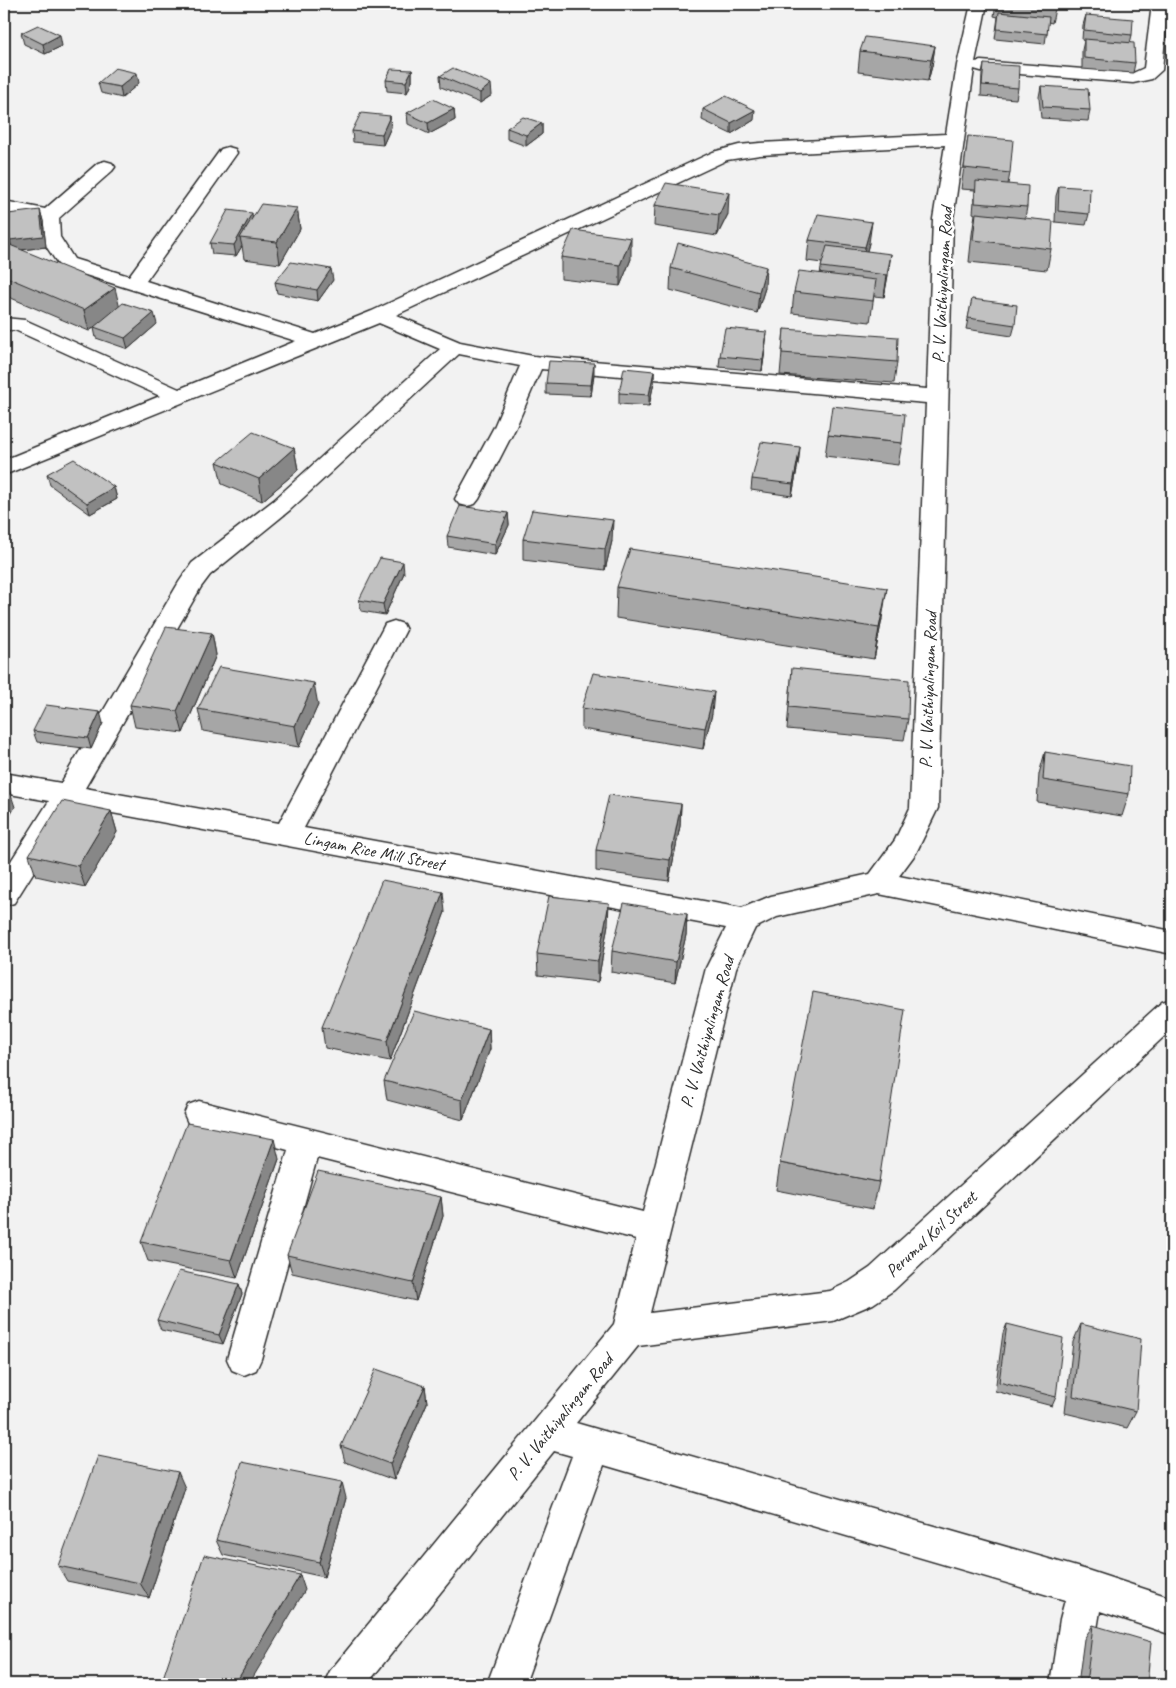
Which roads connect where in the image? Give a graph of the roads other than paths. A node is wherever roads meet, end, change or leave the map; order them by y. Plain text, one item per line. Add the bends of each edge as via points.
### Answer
1 (979, 4) edge
2 (1160, 4) edge
3 (966, 65) junction
4 (954, 139) junction
5 (228, 153) dead end
6 (105, 167) dead end
7 (4, 207) edge
8 (49, 216) junction
9 (134, 284) junction
10 (379, 315) junction
11 (4, 324) edge
12 (314, 340) junction
13 (454, 347) junction
14 (534, 362) junction
15 (177, 396) junction
16 (937, 397) junction
17 (4, 468) edge
18 (467, 499) dead end
19 (394, 630) dead end
20 (4, 783) edge
21 (67, 796) junction
22 (287, 834) junction
23 (879, 883) junction
24 (4, 895) edge
25 (744, 920) junction
26 (1172, 943) edge
27 (1172, 1011) edge
28 (199, 1114) dead end
29 (306, 1141) junction
30 (656, 1230) junction
31 (629, 1331) junction
32 (244, 1359) dead end
33 (548, 1432) junction
34 (593, 1446) junction
35 (1087, 1588) junction
36 (1172, 1617) edge
37 (343, 1684) edge
38 (506, 1684) edge
39 (1069, 1684) edge

1 - 3 street, P. V. Vaithiyalingam Road
2 - 3 street via 1154,70 1146,75 1133,78
3 - 4 street, P. V. Vaithiyalingam Road
4 - 10 street via 760,148 729,154
4 - 16 street, P. V. Vaithiyalingam Road via 943,219
5 - 9 street
6 - 8 street
7 - 8 street
8 - 9 street via 50,237 67,264
9 - 12 street
10 - 12 street
10 - 13 street
11 - 15 street via 18,324
12 - 15 street
13 - 14 street
13 - 21 street via 282,505 201,569
14 - 16 street
14 - 18 street via 505,427
15 - 17 street
16 - 23 street, P. V. Vaithiyalingam Road via 924,808 906,846
19 - 22 street
20 - 21 street, Lingam Rice Mill Street
21 - 22 street, Lingam Rice Mill Street
21 - 24 street
22 - 25 street, Lingam Rice Mill Street
23 - 25 street via 771,907
23 - 26 street
25 - 30 street, P. V. Vaithiyalingam Road via 721,968
27 - 31 street, Perumal Koil Street via 882,1279 861,1294 833,1306
28 - 29 street
29 - 30 street
29 - 32 street
30 - 31 street, P. V. Vaithiyalingam Road
31 - 33 street, P. V. Vaithiyalingam Road
33 - 34 street
33 - 37 street, P. V. Vaithiyalingam Road
34 - 35 street
34 - 38 street
35 - 36 street
35 - 39 street

